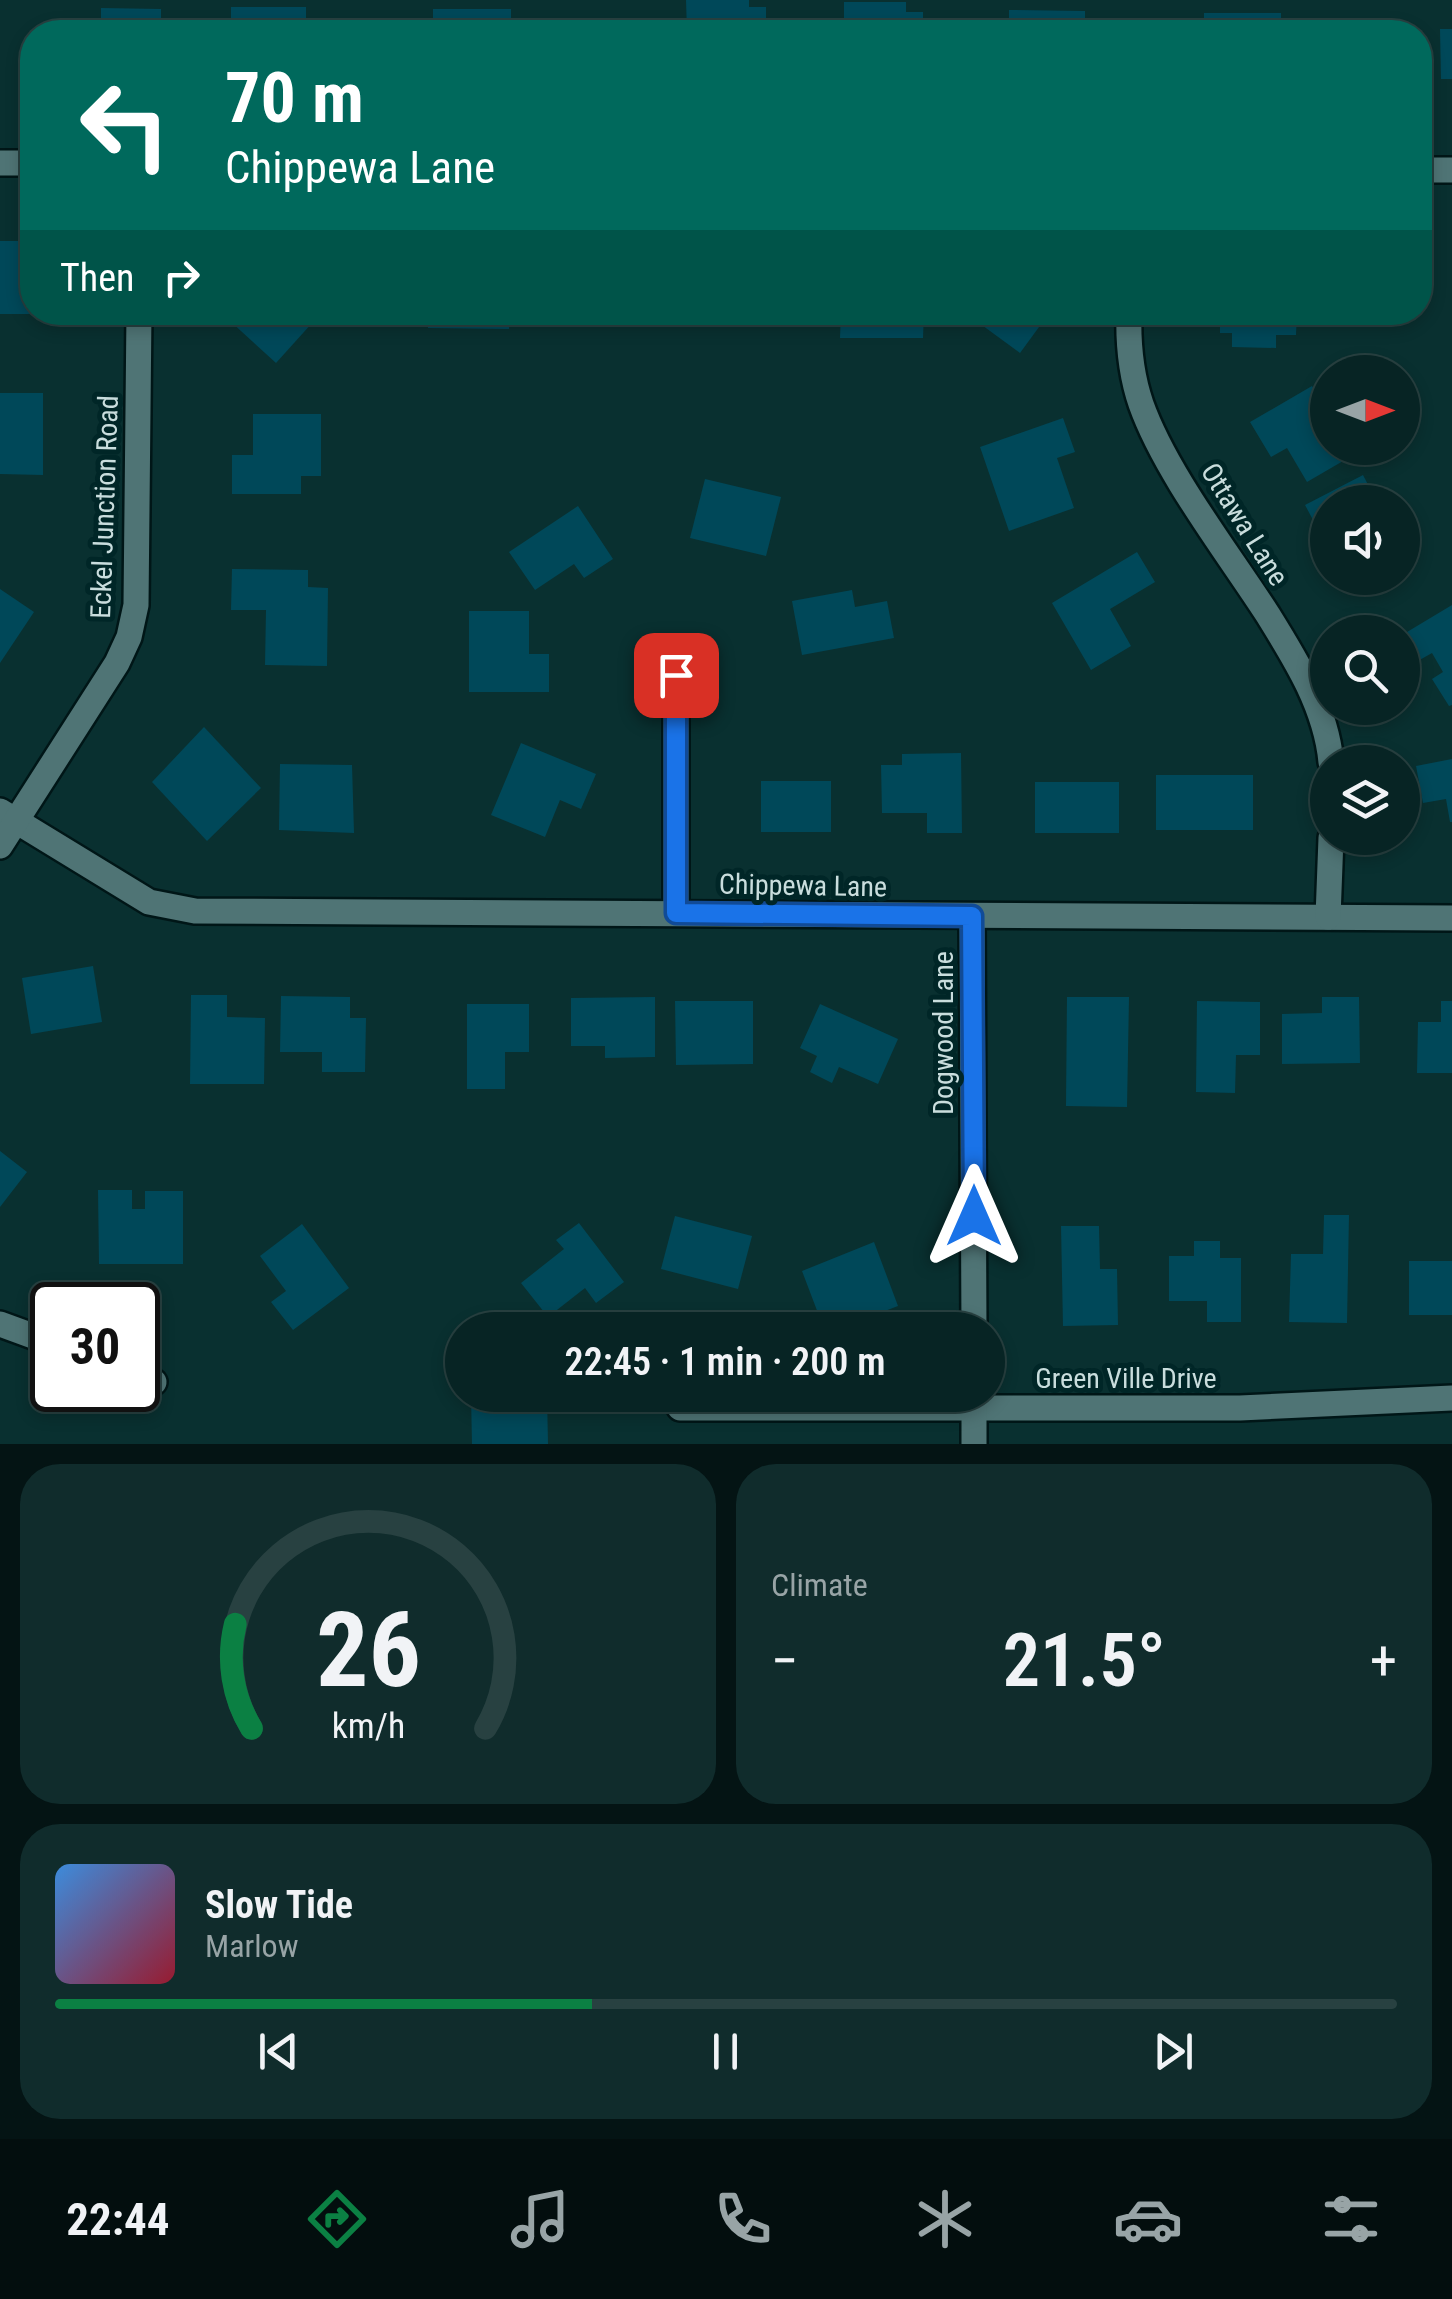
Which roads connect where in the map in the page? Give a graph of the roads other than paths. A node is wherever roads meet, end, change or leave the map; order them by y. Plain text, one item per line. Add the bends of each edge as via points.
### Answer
1 (140, 325) edge
2 (1130, 325) edge
3 (676, 675) dead end
4 (1328, 745) edge
5 (8, 816) edge
6 (0, 846) edge
7 (1330, 855) edge
8 (676, 913) junction
9 (972, 916) junction
10 (1328, 917) junction
11 (1452, 918) edge
12 (974, 1312) edge
13 (0, 1324) edge
14 (30, 1336) edge
15 (1452, 1398) edge
16 (1005, 1403) edge
17 (974, 1412) edge
18 (974, 1444) edge

1 - 5 street, Eckel Junction Road via 136,606 129,636 117,663
2 - 4 street, Ottawa Lane via 1141,404 1191,497 1284,640 1322,716
3 - 8 street
5 - 6 street, Eckel Junction Road
5 - 8 street, Chippewa Lane via 149,902 174,909
7 - 10 street
8 - 9 street, Chippewa Lane
9 - 10 street, Chippewa Lane
9 - 12 street, Dogwood Lane
10 - 11 street, Chippewa Lane
13 - 14 street
15 - 16 street, Green Ville Drive via 1240,1408
17 - 18 street

